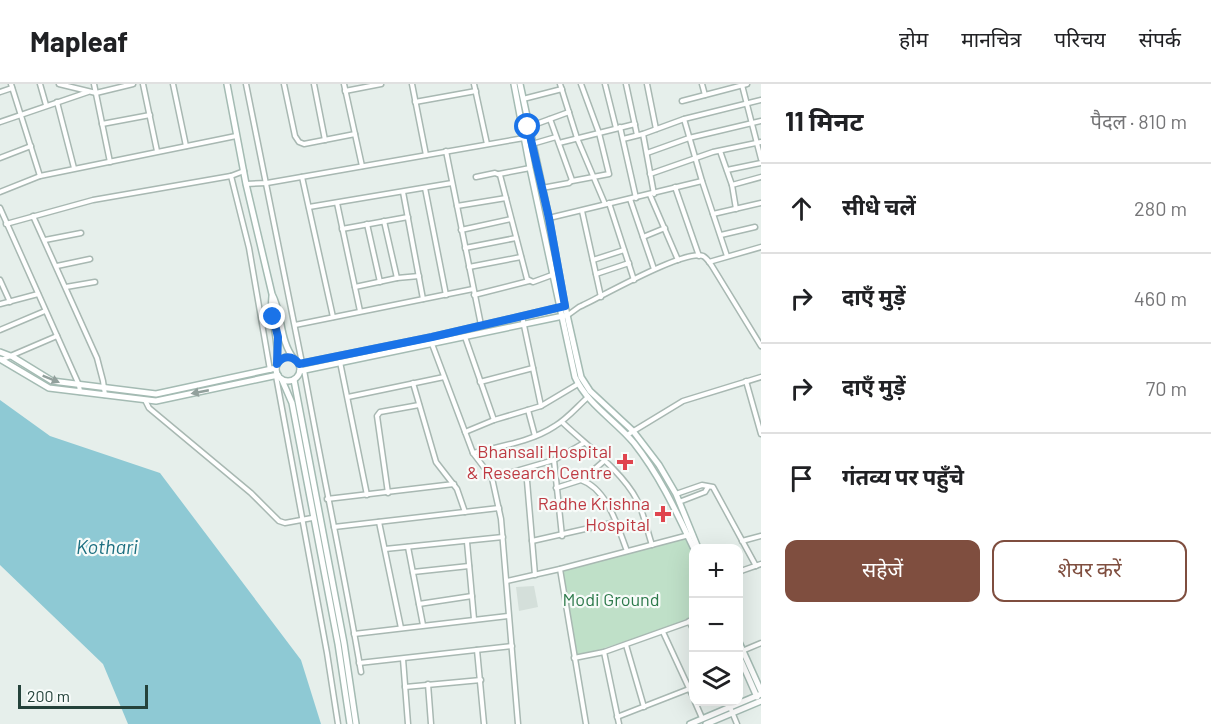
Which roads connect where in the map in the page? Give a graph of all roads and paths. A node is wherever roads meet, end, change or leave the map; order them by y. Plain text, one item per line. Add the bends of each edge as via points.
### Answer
1 (40, 84) edge
2 (58, 84) edge
3 (94, 84) edge
4 (133, 84) edge
5 (143, 84) edge
6 (173, 84) edge
7 (227, 84) edge
8 (246, 84) edge
9 (284, 84) edge
10 (314, 84) edge
11 (344, 84) edge
12 (381, 84) edge
13 (412, 84) edge
14 (474, 84) edge
15 (514, 84) edge
16 (520, 84) edge
17 (581, 84) edge
18 (612, 84) edge
19 (626, 84) edge
20 (647, 84) edge
21 (702, 84) edge
22 (605, 85) edge
23 (745, 85) edge
24 (12, 86) edge
25 (561, 86) edge
26 (345, 91) junction
27 (476, 91) junction
28 (0, 92) edge
29 (88, 92) junction
30 (96, 93) junction
31 (705, 95) junction
32 (523, 99) junction
33 (682, 100) dead end
34 (761, 100) edge
35 (57, 102) junction
36 (416, 102) junction
37 (747, 104) junction
38 (46, 105) junction
39 (569, 112) junction
40 (21, 113) junction
41 (150, 115) junction
42 (550, 119) junction
43 (684, 119) junction
44 (761, 121) edge
45 (0, 122) edge
46 (752, 123) junction
47 (102, 124) junction
48 (635, 124) junction
49 (528, 127) junction
50 (618, 128) junction
51 (656, 129) junction
52 (599, 133) junction
53 (355, 134) junction
54 (643, 134) junction
55 (637, 135) junction
56 (236, 136) junction
57 (556, 136) junction
58 (524, 138) junction
59 (576, 138) junction
60 (689, 138) junction
61 (623, 139) junction
62 (325, 140) junction
63 (759, 142) edge
64 (558, 143) junction
65 (488, 144) junction
66 (532, 144) junction
67 (31, 146) junction
68 (186, 146) junction
69 (157, 151) junction
70 (446, 151) junction
71 (720, 151) junction
72 (646, 153) junction
73 (426, 155) junction
74 (0, 158) edge
75 (694, 158) junction
76 (761, 161) edge
77 (110, 162) junction
78 (362, 166) junction
79 (74, 168) junction
80 (530, 168) junction
81 (727, 170) junction
82 (244, 171) junction
83 (498, 174) junction
84 (650, 174) junction
85 (40, 176) junction
86 (231, 176) junction
87 (302, 177) junction
88 (476, 177) dead end
89 (594, 177) junction
90 (761, 177) edge
91 (572, 181) junction
92 (702, 181) junction
93 (267, 183) junction
94 (452, 183) junction
95 (246, 184) junction
96 (732, 185) junction
97 (675, 187) junction
98 (425, 188) junction
99 (542, 188) junction
100 (0, 192) edge
101 (404, 192) junction
102 (652, 194) junction
103 (506, 198) junction
104 (636, 198) junction
105 (630, 199) junction
106 (337, 203) junction
107 (761, 203) edge
108 (607, 204) junction
109 (457, 206) junction
110 (309, 207) junction
111 (0, 208) edge
112 (736, 209) junction
113 (582, 211) junction
114 (713, 214) junction
115 (33, 216) junction
116 (408, 217) junction
117 (549, 218) junction
118 (511, 219) junction
119 (384, 221) junction
120 (6, 224) junction
121 (368, 224) junction
122 (755, 227) dead end
123 (664, 228) junction
124 (342, 229) junction
125 (461, 230) junction
126 (81, 232) dead end
127 (721, 235) junction
128 (643, 237) junction
129 (516, 238) junction
130 (45, 240) junction
131 (761, 247) edge
132 (465, 248) junction
133 (624, 250) junction
134 (699, 256) junction
135 (727, 256) junction
136 (521, 257) junction
137 (90, 259) dead end
138 (593, 260) junction
139 (678, 260) junction
140 (709, 261) junction
141 (629, 263) junction
142 (57, 266) junction
143 (469, 267) junction
144 (654, 269) junction
145 (596, 274) junction
146 (552, 275) junction
147 (419, 276) junction
148 (397, 278) junction
149 (0, 280) edge
150 (634, 280) junction
151 (529, 281) junction
152 (95, 282) dead end
153 (380, 282) junction
154 (66, 287) junction
155 (355, 287) junction
156 (473, 289) junction
157 (38, 294) junction
158 (272, 294) junction
159 (446, 295) junction
160 (474, 295) junction
161 (601, 297) junction
162 (423, 299) junction
163 (10, 302) junction
164 (0, 304) edge
165 (562, 307) junction
166 (579, 307) junction
167 (45, 311) junction
168 (360, 311) junction
169 (522, 316) junction
170 (564, 316) junction
171 (333, 317) junction
172 (295, 325) junction
173 (482, 325) junction
174 (524, 325) junction
175 (0, 330) edge
176 (57, 336) junction
177 (465, 337) junction
178 (432, 344) junction
179 (761, 346) edge
180 (0, 352) edge
181 (11, 356) junction
182 (294, 358) junction
183 (0, 359) edge
184 (340, 362) junction
185 (274, 367) junction
186 (301, 367) junction
187 (533, 368) junction
188 (279, 377) junction
189 (444, 377) junction
190 (761, 377) edge
191 (294, 380) junction
192 (746, 381) junction
193 (480, 382) junction
194 (413, 383) junction
195 (578, 384) junction
196 (79, 385) junction
197 (104, 388) junction
198 (80, 392) junction
199 (105, 395) junction
200 (347, 397) junction
201 (588, 398) junction
202 (145, 400) junction
203 (419, 405) junction
204 (541, 406) junction
205 (528, 410) junction
206 (494, 420) junction
207 (562, 422) junction
208 (465, 432) junction
209 (630, 433) junction
210 (761, 434) edge
211 (300, 435) junction
212 (535, 436) junction
213 (584, 442) junction
214 (473, 453) junction
215 (554, 460) junction
216 (604, 461) junction
217 (526, 469) junction
218 (492, 478) junction
219 (581, 480) junction
220 (454, 484) junction
221 (708, 487) junction
222 (556, 488) junction
223 (388, 492) junction
224 (676, 494) junction
225 (367, 495) junction
226 (327, 499) junction
227 (679, 502) junction
228 (328, 505) junction
229 (317, 507) junction
230 (499, 508) junction
231 (465, 512) junction
232 (312, 518) junction
233 (302, 520) junction
234 (616, 521) junction
235 (379, 522) junction
236 (334, 527) junction
237 (690, 535) junction
238 (562, 536) junction
239 (761, 536) edge
240 (503, 537) junction
241 (532, 541) junction
242 (742, 541) junction
243 (466, 542) junction
244 (652, 544) junction
245 (692, 544) edge
246 (695, 544) edge
247 (408, 547) junction
248 (385, 549) junction
249 (627, 551) junction
250 (758, 565) edge
251 (469, 566) junction
252 (560, 569) junction
253 (743, 570) edge
254 (413, 572) junction
255 (535, 575) junction
256 (507, 581) junction
257 (472, 596) junction
258 (419, 604) junction
259 (508, 616) junction
260 (474, 620) junction
261 (689, 622) edge
262 (423, 625) junction
263 (401, 628) junction
264 (663, 632) junction
265 (354, 634) junction
266 (761, 643) edge
267 (626, 645) junction
268 (512, 646) junction
269 (477, 650) junction
270 (604, 652) junction
271 (742, 652) edge
272 (574, 658) junction
273 (403, 659) junction
274 (743, 660) edge
275 (360, 663) junction
276 (361, 672) dead end
277 (481, 680) junction
278 (428, 684) junction
279 (689, 684) edge
280 (405, 687) junction
281 (689, 689) edge
282 (760, 698) edge
283 (697, 706) edge
284 (644, 707) junction
285 (731, 710) junction
286 (617, 717) junction
287 (704, 722) edge
288 (338, 724) edge
289 (350, 724) edge
290 (356, 724) edge
291 (408, 724) edge
292 (431, 724) edge
293 (484, 724) edge
294 (518, 724) edge
295 (586, 724) edge
296 (619, 724) edge
297 (690, 724) edge
298 (737, 724) edge

1 - 38 street
2 - 29 street
3 - 30 street
4 - 30 street
5 - 41 street
6 - 68 street
7 - 56 main road
8 - 93 street
9 - 62 street via 297,139 304,144
10 - 62 street
11 - 26 street
12 - 26 street
13 - 36 street
14 - 27 street
15 - 58 main road
16 - 32 main road
17 - 52 street
18 - 22 street
19 - 48 street
20 - 51 street
21 - 31 street
22 - 50 street
23 - 31 street
23 - 37 street
24 - 28 street
24 - 40 street
25 - 32 street
25 - 39 street
26 - 53 street
27 - 36 street
27 - 65 street
29 - 30 street
29 - 35 street
30 - 47 street
31 - 33 street
32 - 49 main road
34 - 37 street
35 - 38 street
35 - 79 street
36 - 73 street
37 - 43 street
37 - 46 street
38 - 40 street
39 - 42 street
39 - 59 street
40 - 45 street
40 - 67 street
41 - 47 street
41 - 69 street
42 - 49 street
42 - 57 street
43 - 51 street
43 - 60 street
44 - 46 street
46 - 60 street
46 - 63 street
47 - 77 street
48 - 50 street
48 - 55 street
49 - 66 main road
50 - 52 street
50 - 61 street
51 - 54 street
52 - 59 street
52 - 89 street via 609,174
53 - 62 street
53 - 78 street
54 - 55 street
54 - 72 street
55 - 61 street
56 - 68 street
56 - 82 main road
57 - 64 street
57 - 66 street
58 - 65 street
58 - 80 main road
59 - 64 street
59 - 89 street
60 - 72 street
60 - 75 street
61 - 104 street
63 - 71 street
63 - 76 street
64 - 91 street
65 - 70 street
66 - 99 main road
67 - 74 street
67 - 85 street
68 - 69 street
69 - 77 street
70 - 73 street
70 - 94 street
71 - 75 street
71 - 81 street
72 - 84 street
73 - 78 street
75 - 84 street
75 - 92 street
76 - 81 street
77 - 79 street
78 - 87 street
79 - 85 street
80 - 83 street
80 - 146 main road
81 - 96 street
82 - 86 street
82 - 95 main road
83 - 88 street
83 - 103 street
84 - 102 street
85 - 100 street
86 - 115 street via 93,200
86 - 185 street
87 - 93 street
87 - 110 street
89 - 91 street
89 - 108 street
90 - 96 street
91 - 99 street
92 - 97 street
92 - 114 street
93 - 95 street
93 - 172 street
94 - 98 street
94 - 109 street
95 - 158 main road
96 - 112 street
97 - 102 street
97 - 134 street
98 - 101 street
98 - 159 street
99 - 117 main road
101 - 106 street
101 - 116 street
102 - 104 street
102 - 123 street
103 - 109 street
103 - 118 street
104 - 105 street
105 - 108 street
105 - 128 street
106 - 110 street
106 - 124 street
107 - 112 street
108 - 113 street
108 - 133 street
109 - 125 street
110 - 171 street
111 - 120 street
112 - 114 street
113 - 117 street
113 - 138 street
114 - 127 street
115 - 120 street
115 - 130 street
116 - 119 street
116 - 147 street
117 - 165 main road
118 - 125 street
118 - 129 street
119 - 121 street
119 - 148 street
120 - 157 street
121 - 124 street
121 - 153 street
122 - 127 street
123 - 128 street
123 - 139 street
124 - 155 street
125 - 132 street
126 - 130 street
127 - 135 street
128 - 144 street
129 - 132 street
129 - 136 street
130 - 142 street
131 - 135 street
132 - 143 street
133 - 138 street
133 - 141 street
134 - 139 street
134 - 140 street
135 - 140 street
136 - 143 street
136 - 151 street
137 - 142 street
138 - 145 street
139 - 144 street
140 - 179 street
141 - 145 street
141 - 150 street
142 - 154 street
143 - 156 street
144 - 150 street
145 - 161 street
146 - 151 street
146 - 165 main road
147 - 148 street
147 - 162 street
148 - 153 street
149 - 163 street
150 - 161 street
151 - 160 street
152 - 154 street
153 - 155 street
154 - 197 street via 97,358
155 - 168 street
156 - 159 street
156 - 160 street
157 - 163 street
157 - 167 street
158 - 182 main road via 285,346
158 - 185 main road via 278,337
159 - 162 street
160 - 173 street
161 - 166 street
162 - 168 street
163 - 164 street
165 - 166 street
165 - 169 main road
165 - 170 main road
166 - 170 street
167 - 175 street
167 - 176 street
168 - 171 street
169 - 173 main road
169 - 174 street
170 - 174 main road
170 - 195 main road
170 - 209 main road via 584,382
171 - 172 street
172 - 186 street
173 - 186 main road
174 - 177 main road
174 - 187 street
176 - 181 street
176 - 196 street
177 - 178 main road
177 - 193 street
178 - 184 main road
178 - 189 street
180 - 181 main road
181 - 183 street
181 -> 196 main road via 52,381
182 - 185 main road via 284,358
182 - 186 main road
183 - 198 main road via 49,388
184 - 186 main road
184 - 200 street
185 - 188 main road
185 - 197 main road via 156,394
186 - 191 main road
186 - 226 street
187 - 193 street
187 - 204 street
188 - 191 main road
188 -> 202 main road
188 - 211 main road via 292,404
188 - 233 street
189 - 194 street
189 - 208 street
190 - 192 street
191 - 211 main road
192 - 209 street via 683,401
192 - 210 street
193 - 206 street
194 - 200 street
194 - 203 street
195 - 201 main road
195 - 204 street
196 - 197 main road
196 - 198 street
197 - 199 street
198 - 199 main road
199 - 202 main road
200 - 225 street
201 - 207 street
201 - 209 main road
202 - 233 street via 149,408 259,499 279,521
203 - 220 street via 436,462
203 - 223 street via 380,411 377,416
204 - 205 street
205 - 206 street
205 - 212 street
206 - 208 street
207 - 212 street
207 - 213 street
208 - 214 street
209 - 224 main road via 659,465
209 - 237 main road
211 - 229 main road
211 - 232 main road
212 - 214 street
213 - 215 street
213 - 216 street
214 - 218 street
215 - 217 street
215 - 222 street
216 - 219 street
216 - 244 street via 636,499
217 - 218 street
217 - 241 street
218 - 230 street
219 - 222 street
219 - 234 street via 594,488
220 - 223 street
220 - 231 street
221 - 224 street via 702,485
221 - 227 street via 705,492
221 - 242 street via 714,489
222 - 238 street
223 - 225 street
224 - 227 main road
225 - 226 street
226 - 228 street
227 - 237 main road
228 - 229 street
228 - 236 street
229 - 290 main road
230 - 231 street
230 - 240 street
231 - 235 street
232 - 233 street
232 - 289 main road
233 - 288 street
234 - 238 street
234 - 249 street
235 - 236 street
235 - 248 street
236 - 265 street
237 - 244 street
237 - 245 main road
237 - 246 main road
238 - 241 street
239 - 242 street
240 - 243 street
240 - 256 street
241 - 255 street
242 - 250 street
243 - 247 street
243 - 251 street
244 - 249 street
247 - 248 street
247 - 254 street
248 - 263 street
249 - 252 street
250 - 253 street
251 - 254 street
251 - 257 street
252 - 255 street
252 - 272 street
254 - 258 street
255 - 256 street
256 - 259 street
257 - 258 street
257 - 260 street
258 - 262 street
259 - 260 street
259 - 268 street
260 - 262 street
261 - 264 street
262 - 263 street
263 - 265 street
264 - 267 street
264 - 279 street
265 - 275 street
266 - 271 street
267 - 270 street
267 - 284 street
268 - 269 street
268 - 294 street
269 - 273 street
269 - 277 street
270 - 272 street
270 - 286 street
272 - 295 street
273 - 275 street
273 - 280 street
274 - 282 main road
275 - 276 street
277 - 278 street
277 - 293 street
278 - 280 street
278 - 292 street
280 - 291 street
281 - 284 street
282 - 285 main road
283 - 287 street
284 - 286 street
285 - 287 main road
285 - 298 street
286 - 296 street
287 - 297 main road

